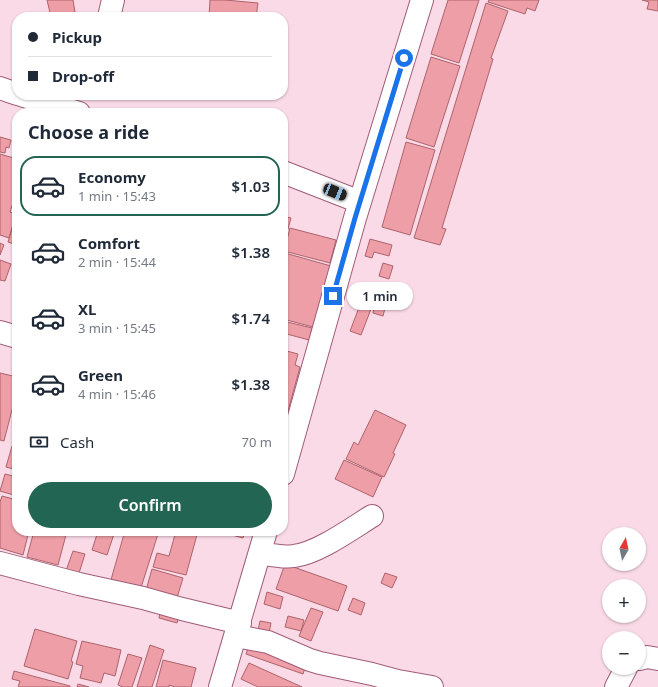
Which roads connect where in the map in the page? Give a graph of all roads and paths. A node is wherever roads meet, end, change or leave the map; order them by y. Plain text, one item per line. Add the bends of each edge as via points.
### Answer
1 (112, 0) edge
2 (422, 0) edge
3 (109, 12) edge
4 (0, 88) edge
5 (12, 92) edge
6 (37, 100) edge
7 (63, 108) edge
8 (288, 174) edge
9 (360, 202) junction
10 (0, 332) edge
11 (12, 336) edge
12 (292, 412) edge
13 (288, 440) edge
14 (372, 516) dead end
15 (265, 536) edge
16 (260, 553) junction
17 (0, 563) edge
18 (238, 629) junction
19 (646, 657) edge
20 (658, 659) edge
21 (622, 675) edge
22 (220, 687) edge
23 (432, 687) edge
24 (616, 687) edge

1 - 3 street
2 - 9 street
4 - 5 street
6 - 7 street
8 - 9 street
9 - 12 street
10 - 11 street
12 - 13 street
14 - 16 street via 306,553 280,556
15 - 16 street
16 - 18 street
17 - 18 street via 143,598
18 - 22 street
18 - 23 street via 320,663
19 - 20 street
21 - 24 street

